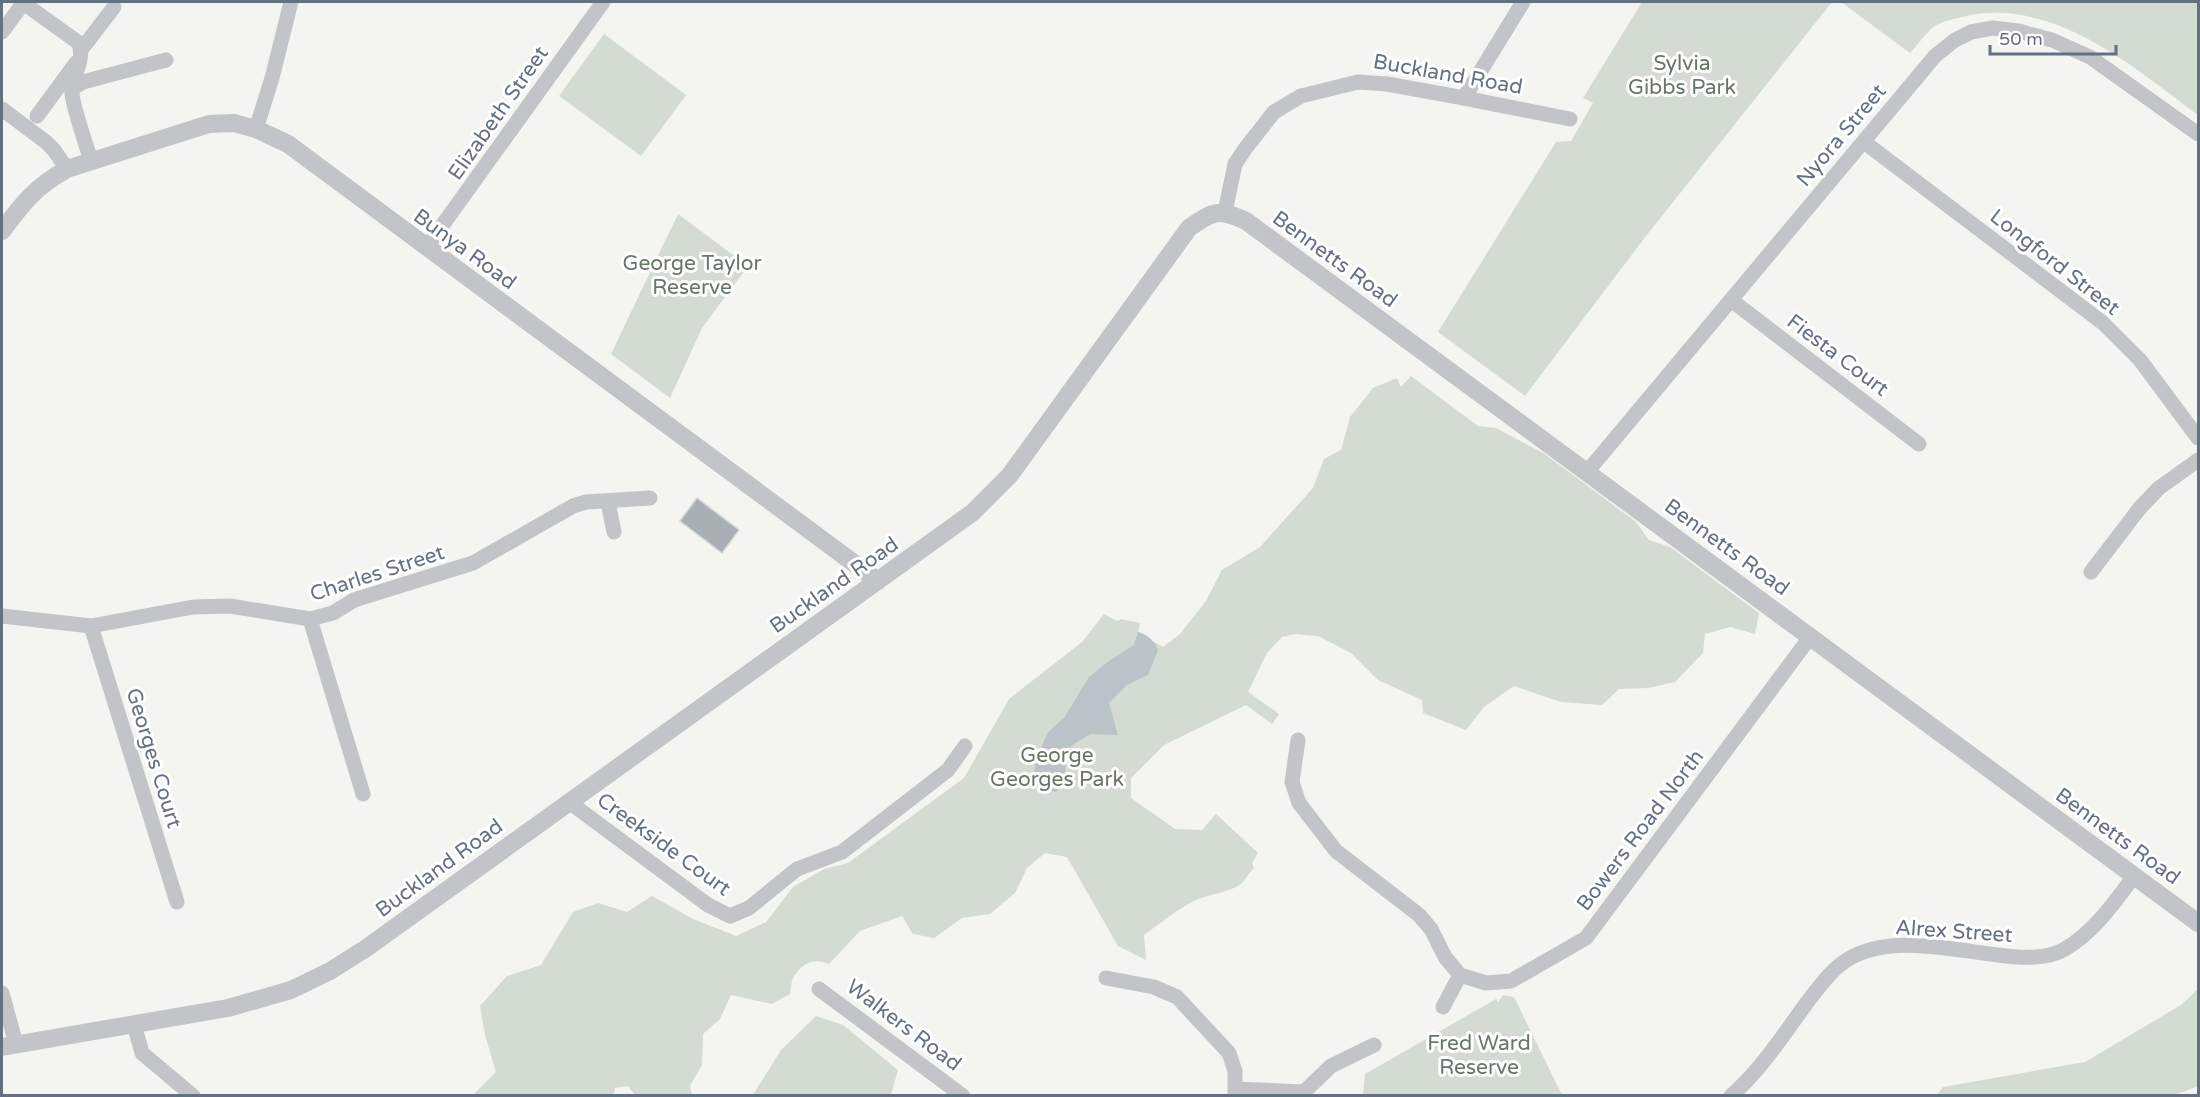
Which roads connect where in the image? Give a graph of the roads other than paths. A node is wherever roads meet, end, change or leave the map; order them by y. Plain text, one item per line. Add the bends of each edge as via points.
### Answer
1 (23, 2) edge
2 (291, 2) edge
3 (603, 2) edge
4 (1522, 2) edge
5 (114, 7) dead end
6 (2, 32) edge
7 (81, 53) junction
8 (166, 60) dead end
9 (73, 88) junction
10 (1464, 98) junction
11 (2, 109) edge
12 (37, 116) dead end
13 (1570, 119) dead end
14 (256, 129) junction
15 (2199, 134) edge
16 (1864, 142) junction
17 (91, 161) junction
18 (67, 170) junction
19 (1225, 212) junction
20 (2, 231) edge
21 (426, 248) junction
22 (1731, 300) junction
23 (2199, 438) edge
24 (1919, 444) dead end
25 (2199, 460) edge
26 (1587, 472) junction
27 (650, 498) dead end
28 (608, 502) junction
29 (614, 532) dead end
30 (2091, 572) dead end
31 (878, 581) junction
32 (2, 616) edge
33 (310, 619) junction
34 (91, 626) junction
35 (1810, 636) junction
36 (1298, 740) dead end
37 (965, 746) dead end
38 (363, 794) dead end
39 (569, 802) junction
40 (2134, 876) junction
41 (177, 902) dead end
42 (2199, 923) edge
43 (1460, 975) junction
44 (1106, 978) dead end
45 (819, 989) dead end
46 (2, 993) edge
47 (1443, 1007) dead end
48 (134, 1024) junction
49 (1374, 1045) dead end
50 (9, 1046) edge
51 (1235, 1092) edge
52 (193, 1095) edge
53 (963, 1095) edge
54 (1731, 1095) edge

1 - 6 street
1 - 7 street via 79,43
2 - 14 street
3 - 21 street, Elizabeth Street
4 - 10 street
5 - 7 street
7 - 9 street
7 - 12 street
8 - 9 street
9 - 17 street
10 - 13 street, Buckland Road
10 - 19 street, Buckland Road via 1358,82 1301,96 1274,112 1235,164
11 - 18 street via 46,142
14 - 17 street, Bunya Road via 234,123 210,124
14 - 21 street, Bunya Road via 288,144
15 - 16 street, Nyora Street via 2090,57 2052,40 1993,28 1954,40 1935,56
16 - 22 street, Nyora Street
16 - 23 street, Longford Street via 2103,323 2140,360
17 - 18 street, Bunya Road
18 - 20 street, Bunya Road via 45,181
19 - 26 street, Bennetts Road via 1246,221
19 - 31 street, Buckland Road via 1206,215 1189,228 1010,475 972,513
21 - 31 street, Bunya Road
22 - 24 street, Fiesta Court
22 - 26 street, Nyora Street
25 - 30 street via 2159,488
26 - 35 street, Bennetts Road
27 - 28 street, Charles Street
28 - 29 street
28 - 33 street, Charles Street via 573,506 473,563 354,600 333,613
31 - 39 street, Buckland Road
32 - 34 street, Charles Street
33 - 34 street, Charles Street via 230,606 193,607
33 - 38 street
34 - 41 street, Georges Court
35 - 40 street, Bennetts Road
35 - 43 street, Bowers Road North via 1586,938 1511,981 1486,982
36 - 43 street via 1292,782 1299,803 1336,851 1419,915
37 - 39 street, Creekside Court via 948,770 842,852 797,869 749,908 730,916 708,905
39 - 48 street, Buckland Road via 330,971 291,990 228,1008
40 - 42 street, Bennetts Road
40 - 54 street, Alrex Street via 2083,936 2054,953 2016,957 1901,945 1872,949 1850,958 1827,976 1749,1080
43 - 47 street
44 - 51 street via 1154,987 1177,998 1229,1053 1235,1071
45 - 53 street, Walkers Road
46 - 50 street
48 - 50 street, Buckland Road
48 - 52 street via 142,1053
49 - 51 street via 1331,1066 1304,1092

